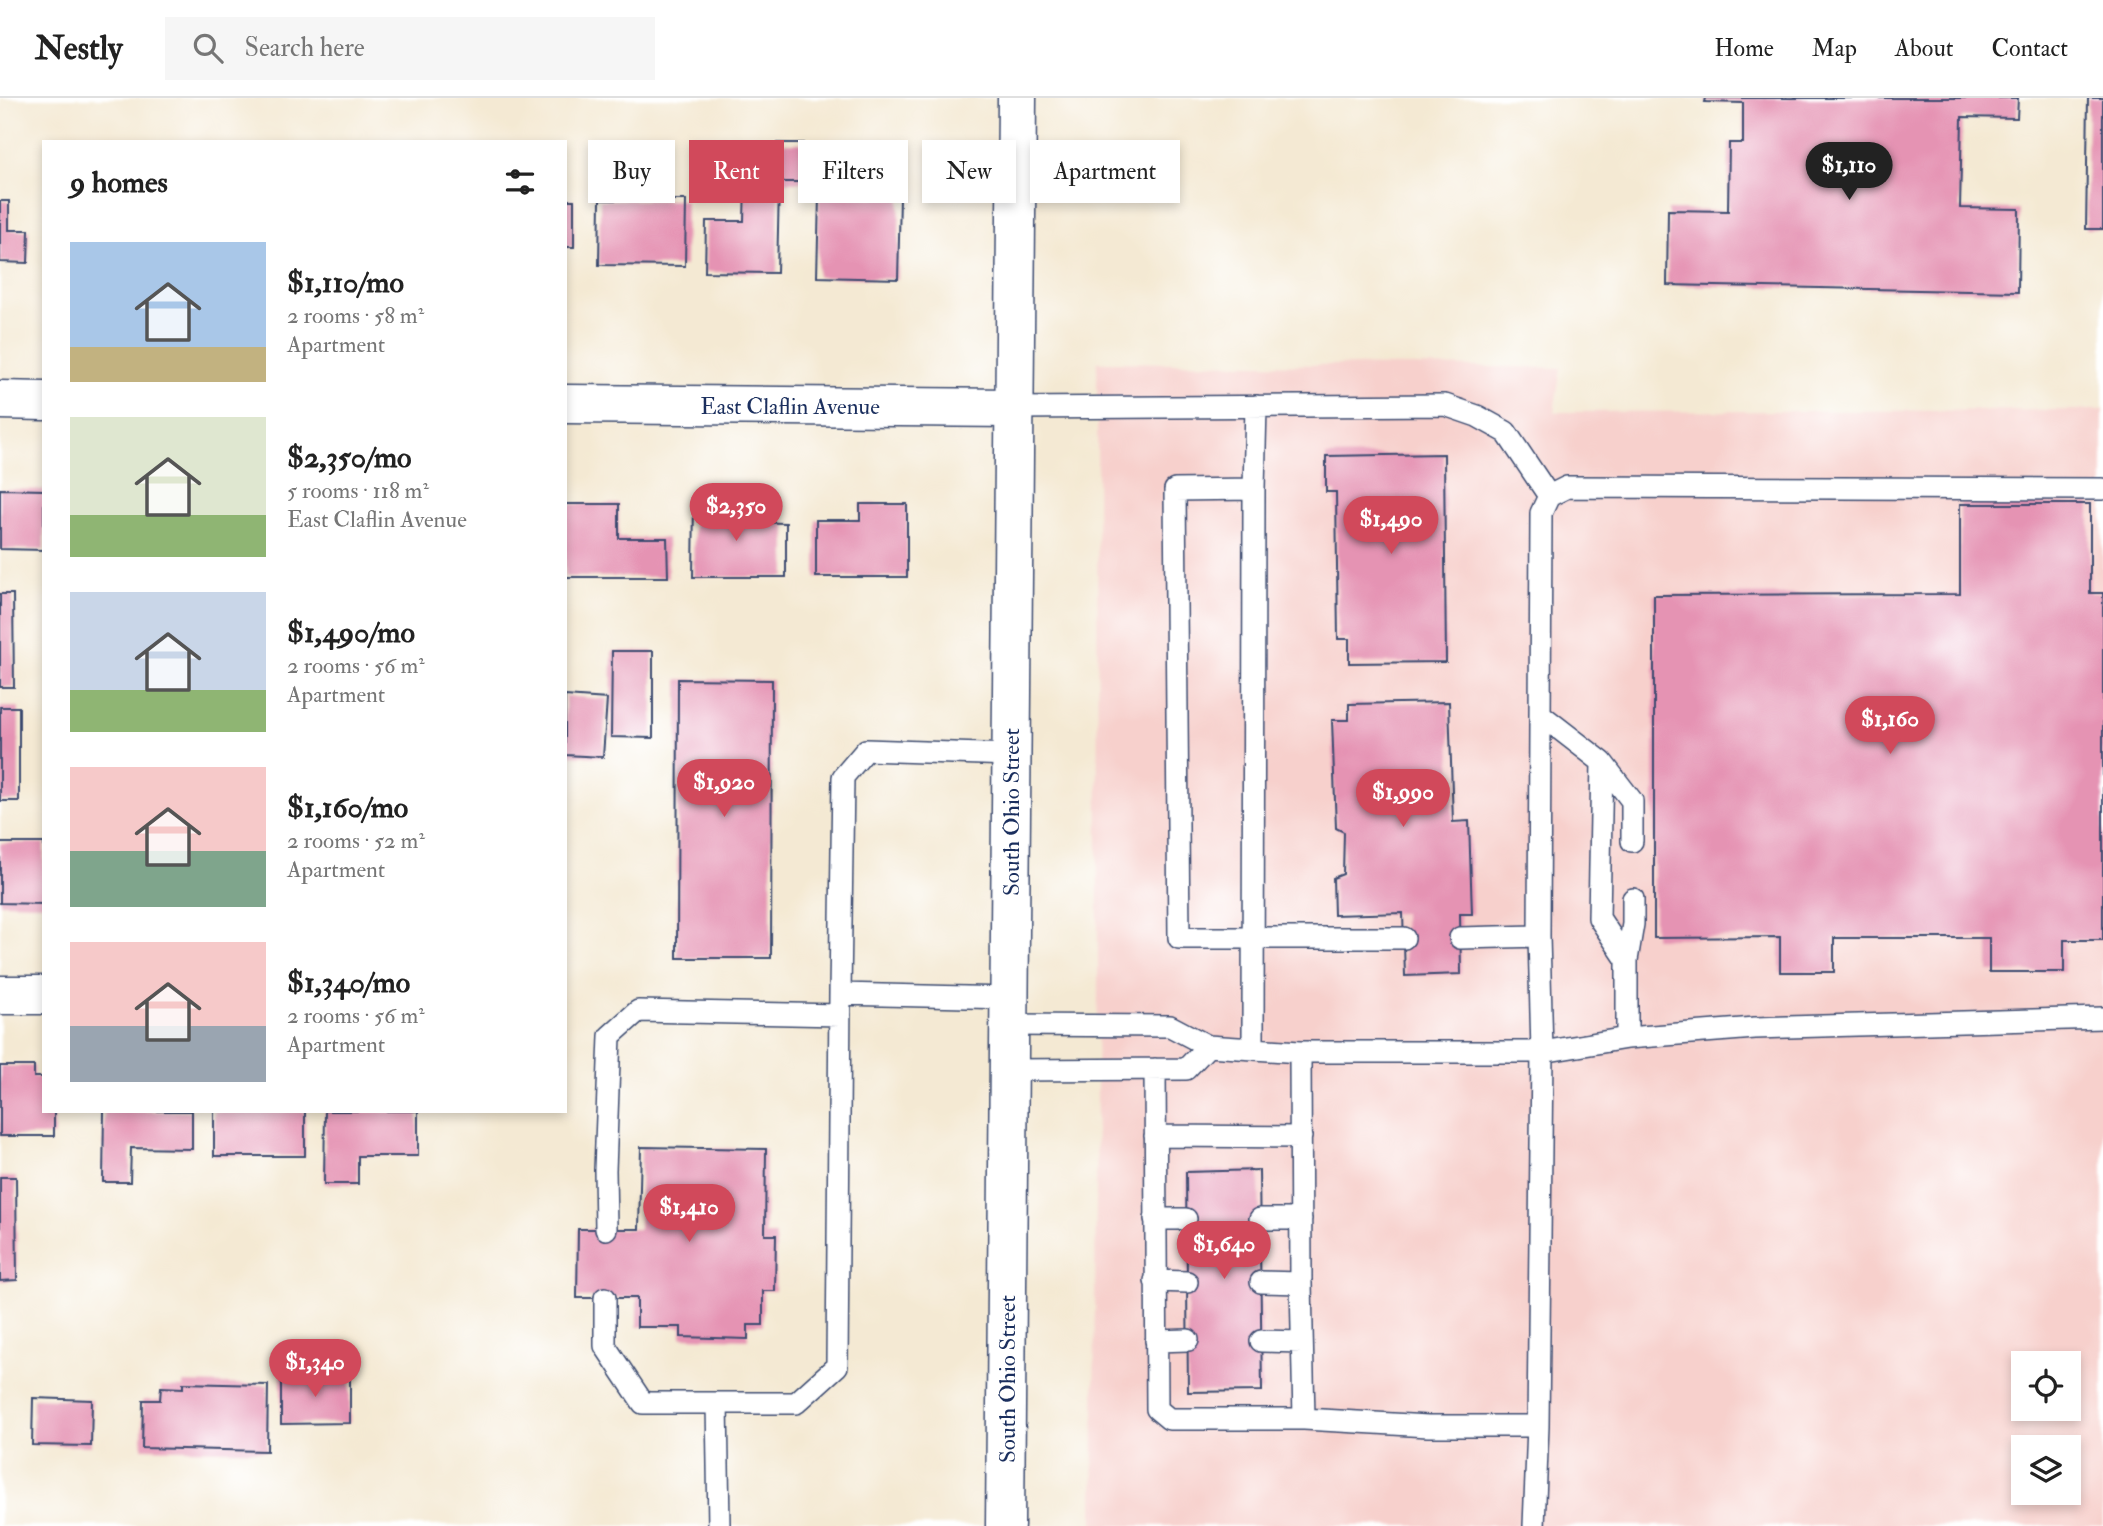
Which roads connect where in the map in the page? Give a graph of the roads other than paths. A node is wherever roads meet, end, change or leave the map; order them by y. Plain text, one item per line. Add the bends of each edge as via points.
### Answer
1 (1017, 98) edge
2 (0, 400) edge
3 (42, 401) edge
4 (567, 404) edge
5 (1256, 406) junction
6 (1014, 408) junction
7 (1254, 489) junction
8 (2103, 489) edge
9 (1549, 496) junction
10 (1540, 714) junction
11 (1011, 755) junction
12 (1602, 762) junction
13 (1632, 841) dead end
14 (1633, 899) dead end
15 (1539, 936) junction
16 (1404, 938) dead end
17 (1461, 938) dead end
18 (1253, 939) junction
19 (1627, 960) junction
20 (840, 994) junction
21 (0, 995) edge
22 (42, 995) edge
23 (1009, 1012) junction
24 (840, 1015) junction
25 (2103, 1018) edge
26 (1627, 1038) junction
27 (1208, 1046) junction
28 (1253, 1049) junction
29 (1300, 1052) junction
30 (1542, 1052) junction
31 (1155, 1069) junction
32 (1009, 1070) junction
33 (1155, 1136) junction
34 (1301, 1137) junction
35 (1155, 1219) junction
36 (1186, 1219) dead end
37 (1260, 1219) dead end
38 (1301, 1219) junction
39 (606, 1229) dead end
40 (1155, 1281) junction
41 (1187, 1282) dead end
42 (1261, 1282) dead end
43 (1301, 1283) junction
44 (605, 1298) dead end
45 (1188, 1340) dead end
46 (1156, 1341) junction
47 (1261, 1341) dead end
48 (1302, 1342) junction
49 (717, 1403) junction
50 (1304, 1419) junction
51 (1538, 1426) junction
52 (719, 1526) edge
53 (1006, 1526) edge
54 (1534, 1526) edge

1 - 6 main road, South Ohio Street
2 - 3 main road
4 - 6 main road, East Claflin Avenue
5 - 6 lane
5 - 7 lane
5 - 9 lane via 1445,405 1506,432
6 - 11 main road, South Ohio Street
7 - 18 lane
7 - 18 lane via 1175,490 1180,939
8 - 9 lane via 1567,487
9 - 10 lane via 1541,513
10 - 12 lane
10 - 15 lane
11 - 20 lane via 866,750 843,777
11 - 23 main road, South Ohio Street
12 - 13 lane via 1632,802
12 - 19 lane via 1599,918
14 - 19 lane
15 - 17 lane
15 - 30 lane
16 - 18 lane
18 - 28 lane
19 - 26 lane
20 - 23 lane
20 - 24 lane
21 - 22 main road
23 - 27 lane via 1170,1026
23 - 32 main road, South Ohio Street
24 - 39 lane via 638,1012 610,1036
24 - 49 lane via 837,1366 796,1403
25 - 26 lane via 1755,1028
26 - 30 lane
27 - 28 lane
27 - 31 lane via 1186,1069
28 - 29 lane
29 - 30 lane
29 - 34 lane
30 - 51 lane
31 - 32 lane
31 - 33 lane
32 - 53 main road, South Ohio Street
33 - 34 lane
33 - 35 lane
34 - 38 lane
35 - 36 lane
35 - 40 lane
37 - 38 lane
38 - 43 lane
40 - 41 lane
40 - 46 lane
42 - 43 lane
43 - 48 lane
44 - 49 lane via 605,1346 643,1403
45 - 46 lane
46 - 50 lane via 1157,1409 1169,1419
47 - 48 lane
48 - 50 lane
49 - 52 lane
50 - 51 lane
51 - 54 lane

